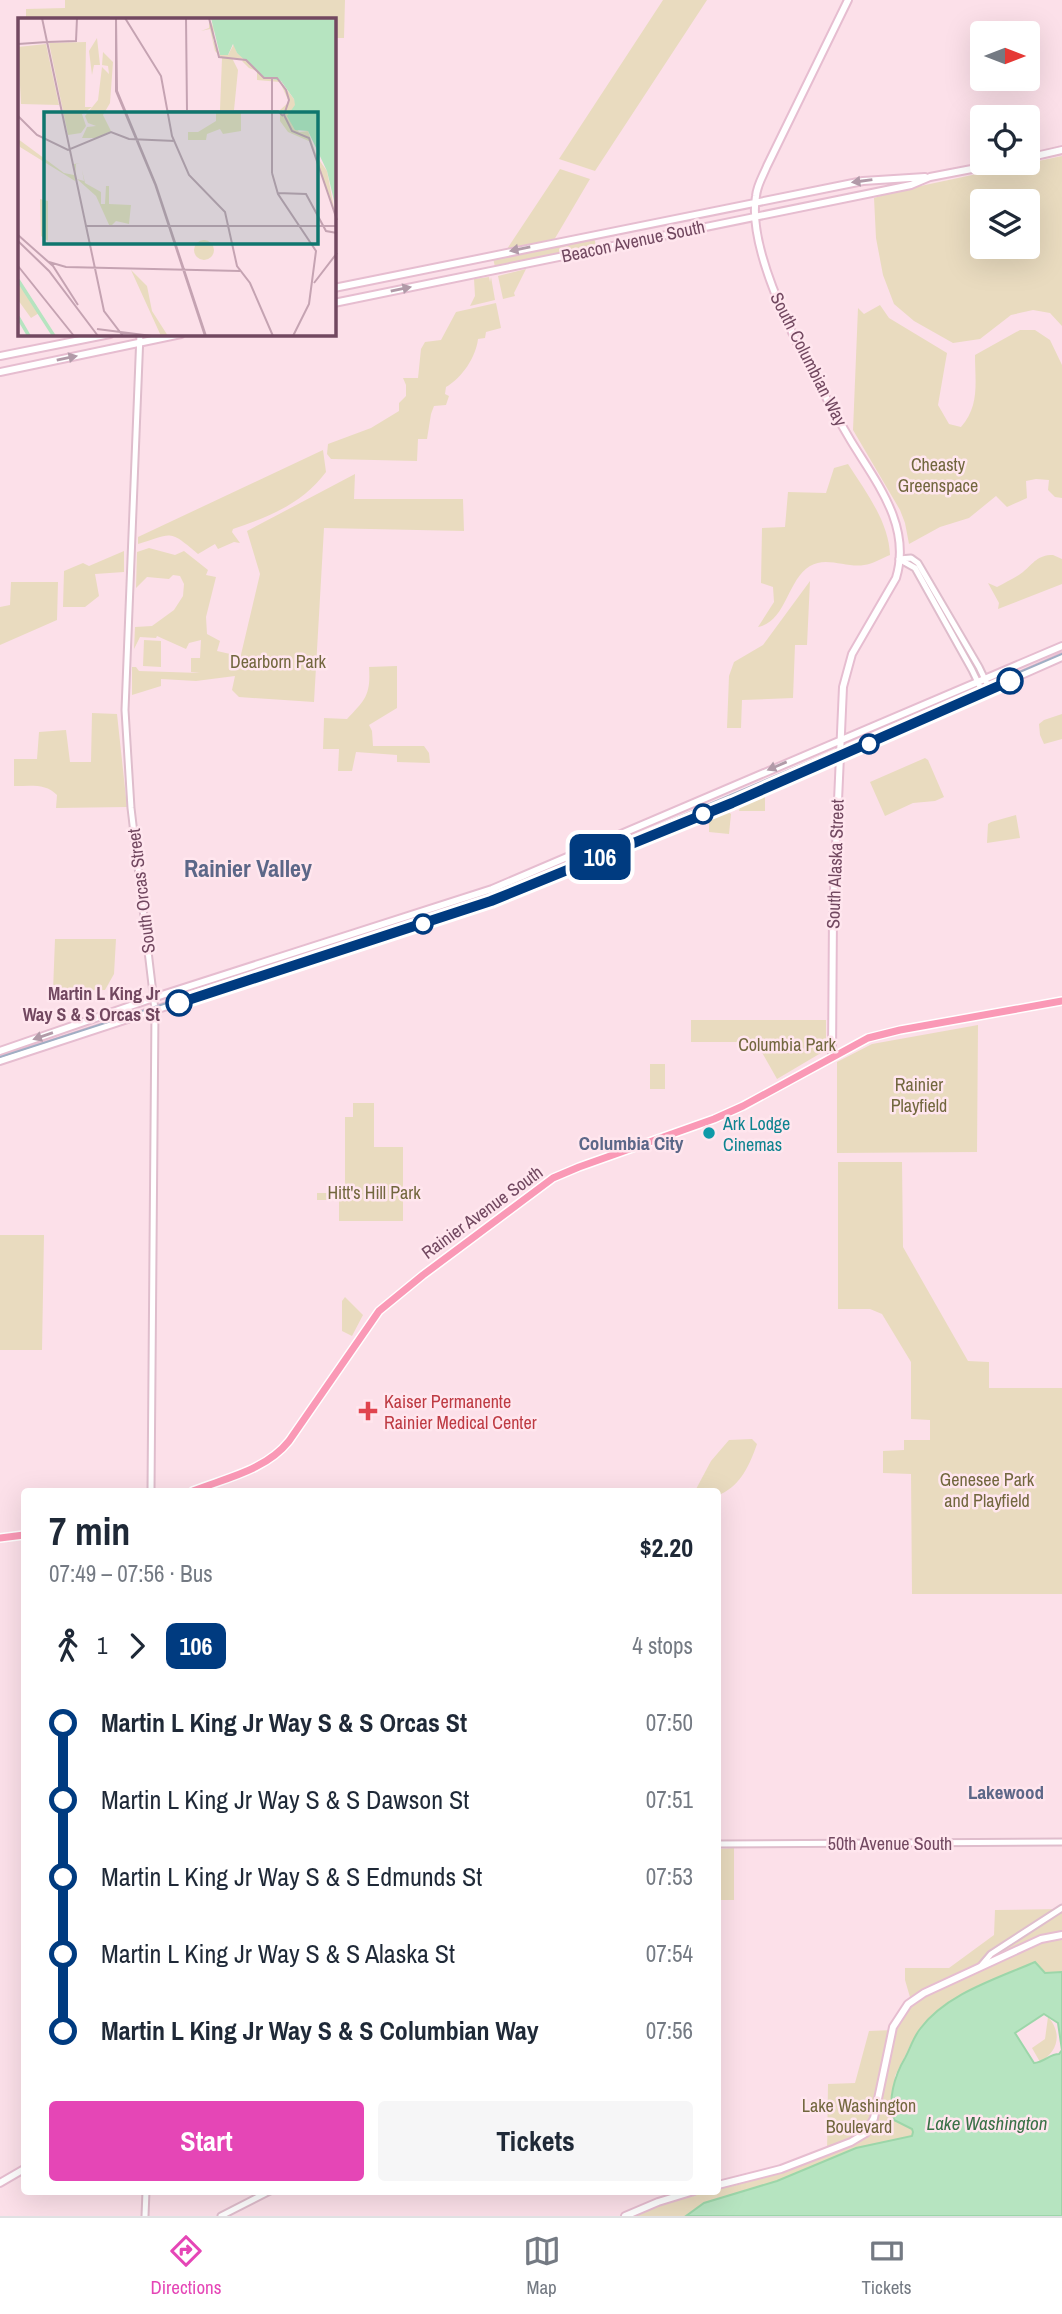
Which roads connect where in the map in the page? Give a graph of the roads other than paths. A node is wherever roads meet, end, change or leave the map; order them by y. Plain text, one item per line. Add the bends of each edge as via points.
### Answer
1 (848, 0) edge
2 (1062, 150) edge
3 (1040, 155) edge
4 (970, 169) edge
5 (930, 177) junction
6 (757, 189) junction
7 (770, 200) junction
8 (755, 201) junction
9 (755, 216) junction
10 (336, 288) edge
11 (336, 303) edge
12 (100, 336) edge
13 (140, 336) edge
14 (172, 336) edge
15 (140, 343) junction
16 (0, 356) edge
17 (0, 372) edge
18 (899, 559) junction
19 (1062, 646) edge
20 (1062, 657) edge
21 (981, 680) junction
22 (986, 692) junction
23 (840, 740) junction
24 (839, 757) junction
25 (154, 998) junction
26 (1062, 1002) edge
27 (155, 1010) junction
28 (0, 1051) edge
29 (832, 1057) junction
30 (0, 1061) edge
31 (151, 1488) edge
32 (201, 1488) edge
33 (21, 1535) edge
34 (0, 1538) edge
35 (1062, 1842) edge
36 (721, 1844) edge
37 (1062, 1909) edge
38 (1062, 1935) edge
39 (980, 1967) junction
40 (21, 2171) edge
41 (0, 2183) edge
42 (721, 2184) edge
43 (146, 2195) edge
44 (262, 2195) edge
45 (681, 2195) edge
46 (145, 2216) edge
47 (221, 2216) edge
48 (625, 2216) edge

1 - 6 main road, South Columbian Way
2 - 3 main road
4 - 5 main road, Beacon Avenue South
5 -> 7 main road, Beacon Avenue South via 863,181
5 - 9 main road, Beacon Avenue South via 911,185
6 - 7 main road
6 - 8 main road, South Columbian Way
7 - 8 main road, Beacon Avenue South
8 - 9 main road, South Columbian Way
8 -> 10 main road, Beacon Avenue South
11 -> 9 main road, Beacon Avenue South
9 - 18 main road, South Columbian Way via 780,307 892,512
12 - 16 main road
13 - 15 street, South Orcas Street
14 - 15 main road
17 -> 15 main road
15 - 25 street, South Orcas Street via 125,710 131,808
18 - 21 street via 918,563
18 - 23 main road, South Alaska Street via 892,586 848,666
19 - 21 main road
20 - 22 main road
21 - 22 street
21 - 23 main road
22 - 24 main road
23 - 24 main road, South Alaska Street
23 -> 25 main road via 492,889
24 - 27 main road via 474,908
24 - 29 main road, South Alaska Street
25 - 27 street, South Orcas Street
25 -> 28 main road
26 - 29 main road, Rainier Avenue South via 900,1030 869,1038
27 - 30 main road
27 - 31 street, South Orcas Street
29 - 32 main road, Rainier Avenue South via 714,1119 570,1171 542,1186 379,1311 276,1455
33 - 34 main road
35 - 36 street, 50th Avenue South
37 - 39 street via 990,1954
38 - 39 main road via 1041,1939
39 - 42 main road via 915,1998 902,2010 893,2026 874,2118 866,2133 781,2169
40 - 41 main road
43 - 46 street
44 - 47 street
45 - 48 main road

